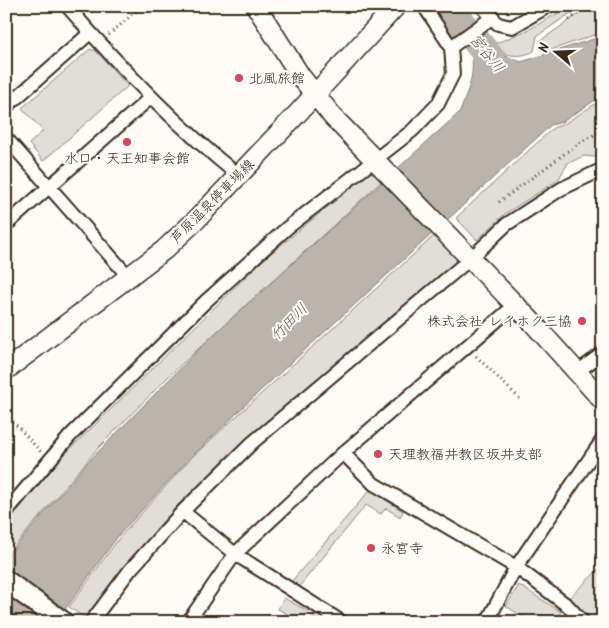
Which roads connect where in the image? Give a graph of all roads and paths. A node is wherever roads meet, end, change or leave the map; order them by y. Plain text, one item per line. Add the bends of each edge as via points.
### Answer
1 (67, 6) edge
2 (142, 6) edge
3 (256, 6) edge
4 (396, 6) edge
5 (424, 6) edge
6 (482, 6) edge
7 (548, 6) edge
8 (589, 6) edge
9 (493, 17) junction
10 (568, 20) dead end
11 (95, 38) junction
12 (451, 47) junction
13 (314, 94) junction
14 (150, 98) junction
15 (6, 107) edge
16 (603, 130) edge
17 (6, 138) edge
18 (372, 160) junction
19 (603, 169) edge
20 (238, 175) junction
21 (50, 187) junction
22 (499, 202) dead end
23 (6, 225) edge
24 (467, 255) junction
25 (128, 276) junction
26 (515, 305) junction
27 (466, 347) junction
28 (603, 354) edge
29 (6, 370) edge
30 (577, 372) junction
31 (520, 399) dead end
32 (603, 401) edge
33 (6, 414) edge
34 (603, 439) edge
35 (43, 453) dead end
36 (343, 453) junction
37 (6, 512) edge
38 (186, 515) dead end
39 (235, 554) junction
40 (516, 567) junction
41 (6, 581) edge
42 (63, 622) edge
43 (91, 622) edge
44 (188, 622) edge
45 (342, 622) edge
46 (487, 622) edge
47 (583, 622) edge

1 - 11 street
2 - 11 path
3 - 13 main road
4 - 13 main road, 芦原温泉停車場線
5 - 12 street
6 - 9 street
7 - 9 street via 512,27 498,24
8 - 10 path
9 - 12 street
11 - 14 street
11 - 15 street
12 - 18 street via 453,74 438,104 412,131
13 - 18 main road
13 - 20 main road, 芦原温泉停車場線
14 - 20 street via 193,139
14 - 21 street
16 - 22 path via 579,143
17 - 21 street
18 - 24 main road
18 - 37 street via 287,228 205,302 70,436
19 - 24 street via 561,189
20 - 25 main road, 芦原温泉停車場線 via 164,250
21 - 23 street
21 - 25 street
24 - 26 main road
24 - 43 street via 252,443 182,510 130,570
25 - 29 main road, 芦原温泉停車場線
26 - 27 street
26 - 30 main road
27 - 31 path
27 - 36 street
28 - 30 street
30 - 32 main road
33 - 35 path
34 - 40 street
36 - 39 street
36 - 40 street via 374,484
38 - 39 street
39 - 44 street
39 - 45 street
40 - 46 street
40 - 47 street via 568,606
41 - 42 main road

